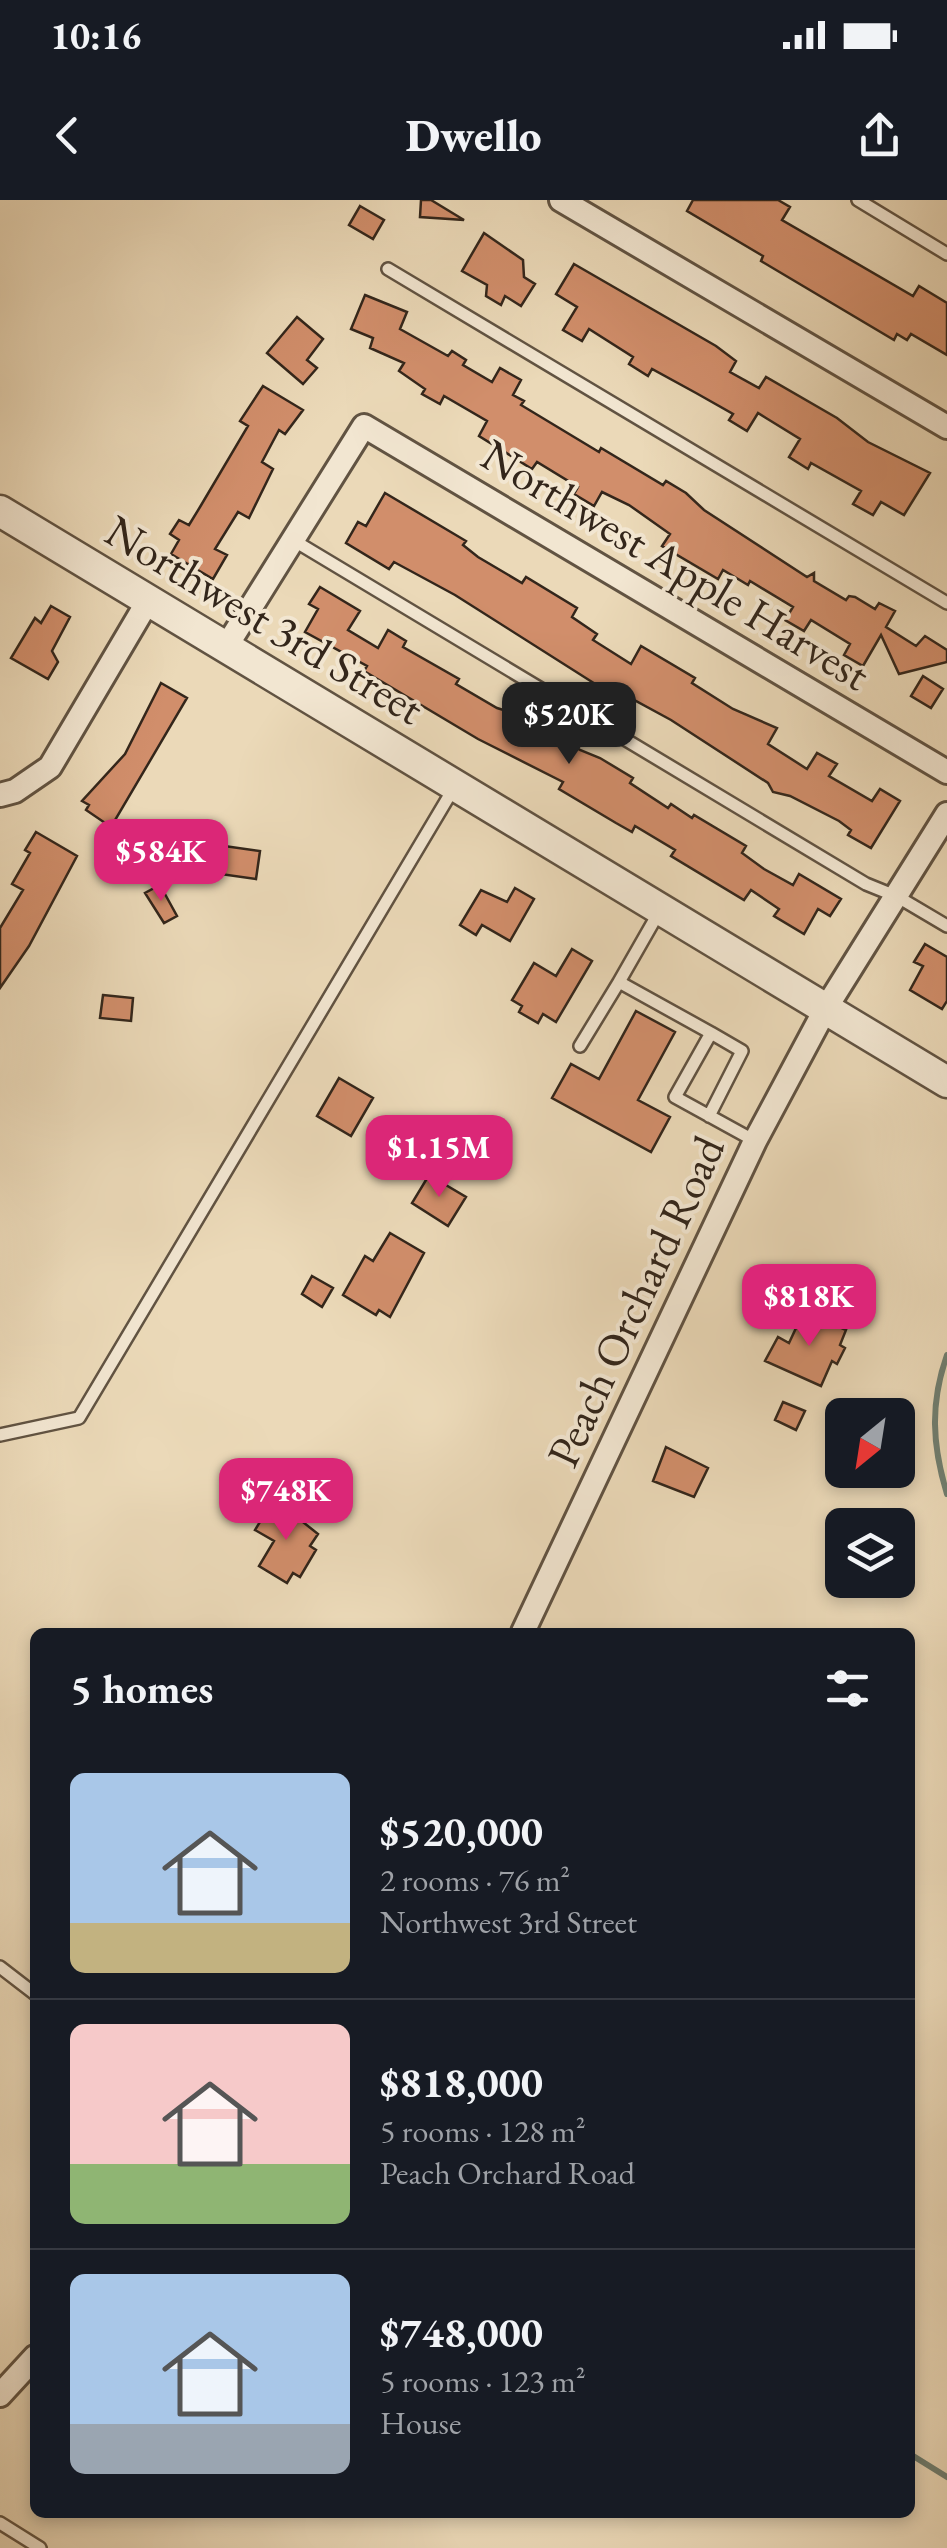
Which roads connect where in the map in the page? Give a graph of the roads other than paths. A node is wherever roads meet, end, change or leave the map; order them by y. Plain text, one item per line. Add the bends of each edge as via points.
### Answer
1 (561, 200) edge
2 (858, 200) edge
3 (947, 254) edge
4 (388, 268) dead end
5 (947, 427) edge
6 (0, 512) edge
7 (293, 540) junction
8 (148, 601) junction
9 (947, 603) edge
10 (226, 647) junction
11 (947, 772) edge
12 (455, 786) junction
13 (0, 795) edge
14 (947, 814) edge
15 (898, 897) junction
16 (661, 909) junction
17 (947, 926) edge
18 (619, 982) junction
19 (826, 1008) junction
20 (711, 1033) junction
21 (580, 1046) dead end
22 (947, 1082) edge
23 (709, 1116) junction
24 (755, 1141) junction
25 (0, 1435) edge
26 (524, 1628) edge
27 (0, 1967) edge
28 (30, 1990) edge
29 (30, 2363) edge
30 (0, 2396) edge
31 (0, 2522) edge
32 (40, 2548) edge

1 - 5 street
2 - 3 lane
4 - 9 lane
6 - 8 street, Northwest 3rd Street
7 - 10 street
7 - 11 street, Northwest Apple Harvest via 364,426
7 - 15 lane
8 - 10 street, Northwest 3rd Street
8 - 13 street via 50,768
10 - 12 street, Northwest 3rd Street
12 - 16 street, Northwest 3rd Street
12 - 25 lane via 79,1418
14 - 15 street, Peach Orchard Road
15 - 17 lane
15 - 19 street, Peach Orchard Road
16 - 18 lane
16 - 19 street, Northwest 3rd Street
18 - 20 lane
18 - 21 lane
19 - 22 street, Northwest 3rd Street
19 - 24 street, Peach Orchard Road
20 - 23 lane via 742,1052
20 - 23 lane via 675,1097
23 - 24 lane
24 - 26 street, Peach Orchard Road
27 - 28 lane
29 - 30 street
31 - 32 lane

